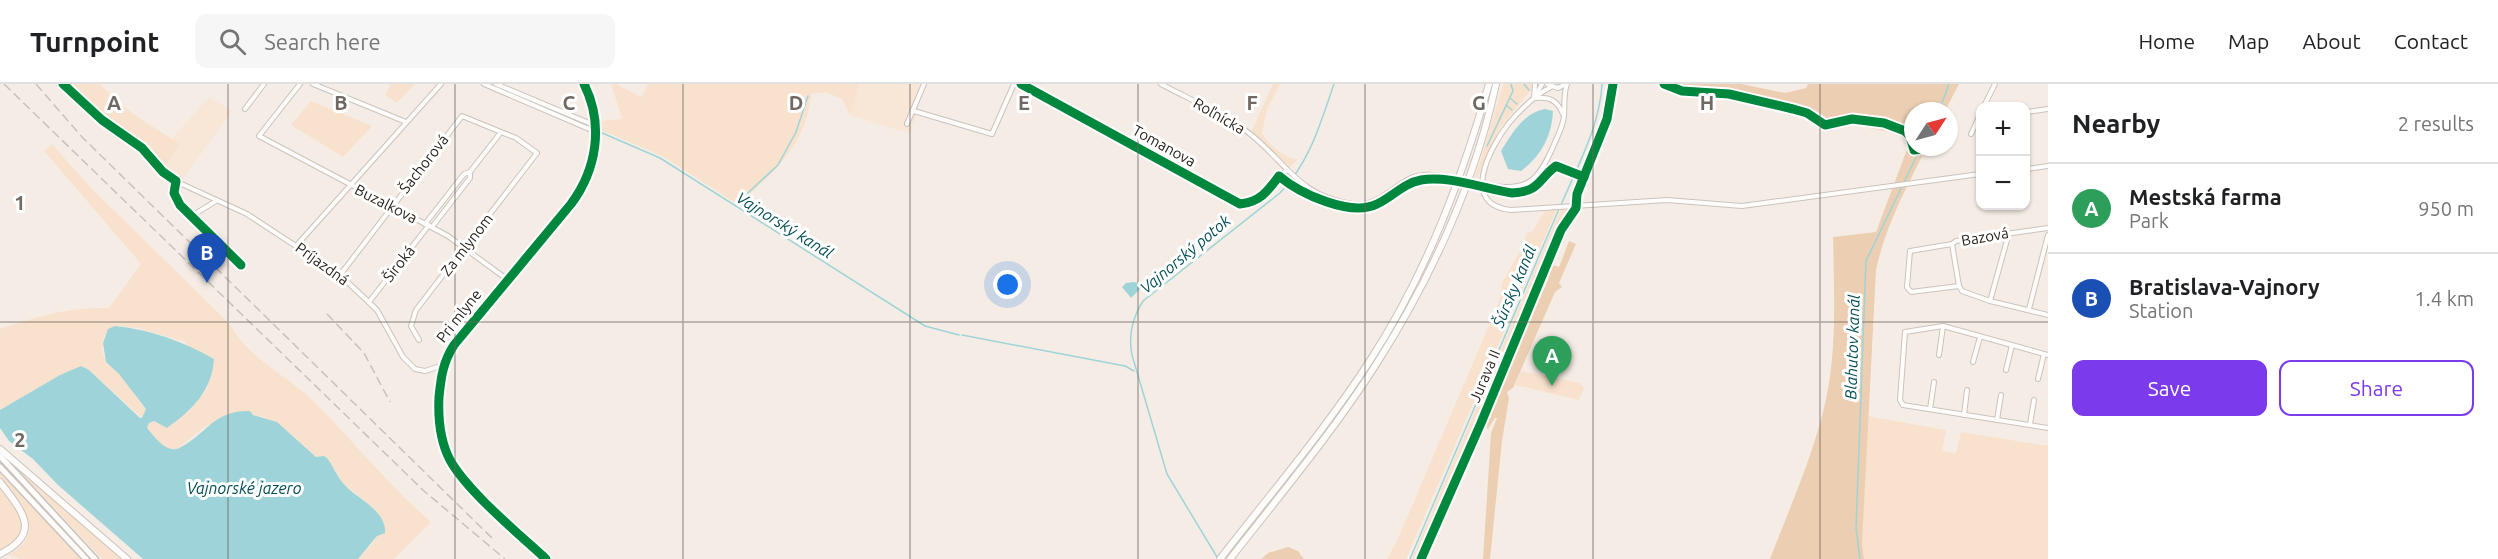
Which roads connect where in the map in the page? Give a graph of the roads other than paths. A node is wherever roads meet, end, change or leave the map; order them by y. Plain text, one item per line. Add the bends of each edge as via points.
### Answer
1 (264, 84) edge
2 (292, 84) edge
3 (313, 84) edge
4 (441, 84) edge
5 (484, 84) edge
6 (496, 84) edge
7 (584, 84) edge
8 (924, 84) edge
9 (1014, 84) edge
10 (1021, 84) edge
11 (1161, 84) edge
12 (1489, 84) edge
13 (1496, 84) edge
14 (1535, 84) edge
15 (1542, 84) edge
16 (1567, 84) edge
17 (1995, 84) edge
18 (298, 85) edge
19 (1551, 86) edge
20 (1534, 98) junction
21 (1563, 100) junction
22 (1986, 102) edge
23 (245, 109) dead end
24 (2048, 109) edge
25 (914, 111) junction
26 (2030, 111) edge
27 (1564, 117) junction
28 (406, 122) junction
29 (1976, 123) edge
30 (907, 124) dead end
31 (596, 126) junction
32 (501, 132) junction
33 (596, 132) junction
34 (1971, 134) dead end
35 (2048, 166) edge
36 (2030, 168) edge
37 (1287, 170) junction
38 (1976, 175) edge
39 (350, 186) junction
40 (216, 201) junction
41 (392, 207) junction
42 (190, 217) junction
43 (429, 225) junction
44 (2048, 228) edge
45 (2009, 233) junction
46 (2048, 235) edge
47 (1952, 244) junction
48 (296, 246) junction
49 (465, 247) junction
50 (241, 265) dead end
51 (339, 275) junction
52 (508, 280) junction
53 (1959, 286) junction
54 (1990, 301) junction
55 (369, 302) junction
56 (2029, 309) junction
57 (2048, 315) edge
58 (1943, 327) junction
59 (1980, 337) junction
60 (419, 340) dead end
61 (2012, 345) junction
62 (2046, 354) edge
63 (1939, 355) dead end
64 (1973, 362) dead end
65 (443, 365) junction
66 (2006, 370) dead end
67 (2038, 379) dead end
68 (1934, 382) dead end
69 (1968, 390) dead end
70 (2001, 395) dead end
71 (2034, 400) dead end
72 (1930, 410) junction
73 (1964, 415) junction
74 (1997, 420) junction
75 (2030, 424) junction
76 (2048, 428) edge
77 (0, 449) edge
78 (0, 456) edge
79 (0, 467) edge
80 (0, 482) edge
81 (0, 556) edge
82 (1222, 557) edge
83 (5, 559) edge
84 (86, 559) edge
85 (95, 559) edge
86 (127, 559) edge
87 (546, 559) edge
88 (1230, 559) edge

1 - 23 street
2 - 18 street
3 - 28 street
4 - 28 street
5 - 33 street
6 - 31 street
7 - 31 street, Pri mlyne
8 - 25 street
9 - 25 street via 993,134
10 - 37 street, Tomanova via 1240,204 1263,196
11 - 37 street, Roľnícka via 1242,128
12 - 82 highway via 1452,200 1394,320 1336,410
13 - 88 highway via 1459,203 1402,322 1356,396
14 - 20 street
15 - 20 street
16 - 19 street
16 - 21 street
17 - 22 street
18 - 39 street, Buzalkova via 259,136
19 - 20 street
19 - 21 street
20 - 27 street via 1554,101
20 - 38 street via 1508,125 1484,171 1481,185 1486,198 1501,209 1667,200 1742,206
21 - 27 street
24 - 26 street
25 - 30 street
27 - 37 street, Roľnícka, bridge via 1546,164 1535,178 1521,186 1494,186 1432,175 1413,177 1373,201 1358,204 1324,195 1296,180
28 - 39 street
29 - 34 street
31 - 33 street, Pri mlyne
32 - 41 street, Šachorová via 462,116
32 - 43 street, Široká via 470,172 464,174
32 - 49 street, Za mlynom via 537,153
33 - 52 street, Pri mlyne via 584,186
35 - 36 street
39 - 41 street, Buzalkova
39 - 48 street
40 - 42 street
40 - 42 street, Príjazdná via 174,180 176,199
40 - 48 street, Príjazdná via 247,214
41 - 43 street, Buzalkova
41 - 51 street, Šachorová
42 - 50 street
43 - 49 street, Buzalkova
43 - 55 street, Široká
44 - 45 street, Bazová
45 - 47 street, Bazová
45 - 54 street
46 - 56 street
47 - 53 street, Bazová
47 - 53 street via 1910,251 1907,287 1911,292
48 - 51 street, Príjazdná
49 - 52 street, Buzalkova
49 - 60 street, Za mlynom via 412,319 411,326
51 - 55 street, Príjazdná
52 - 65 street, Pri mlyne via 454,345
53 - 54 street via 1962,291
54 - 56 street
55 - 65 street, Príjazdná via 410,365 425,371
56 - 57 street
58 - 59 street
58 - 63 street
58 - 72 street via 1905,332 1903,336 1900,400 1903,405
59 - 61 street
59 - 64 street
61 - 62 street
61 - 66 street
62 - 67 street
65 - 87 street, Pri mlyne via 439,414 450,460 471,486
68 - 72 street
69 - 73 street
70 - 74 street
71 - 75 street
72 - 73 street
73 - 74 street
74 - 75 street
75 - 76 street
77 - 86 highway
78 - 85 main road
79 - 84 main road
80 - 81 highway via 26,524 22,540
81 - 83 highway

